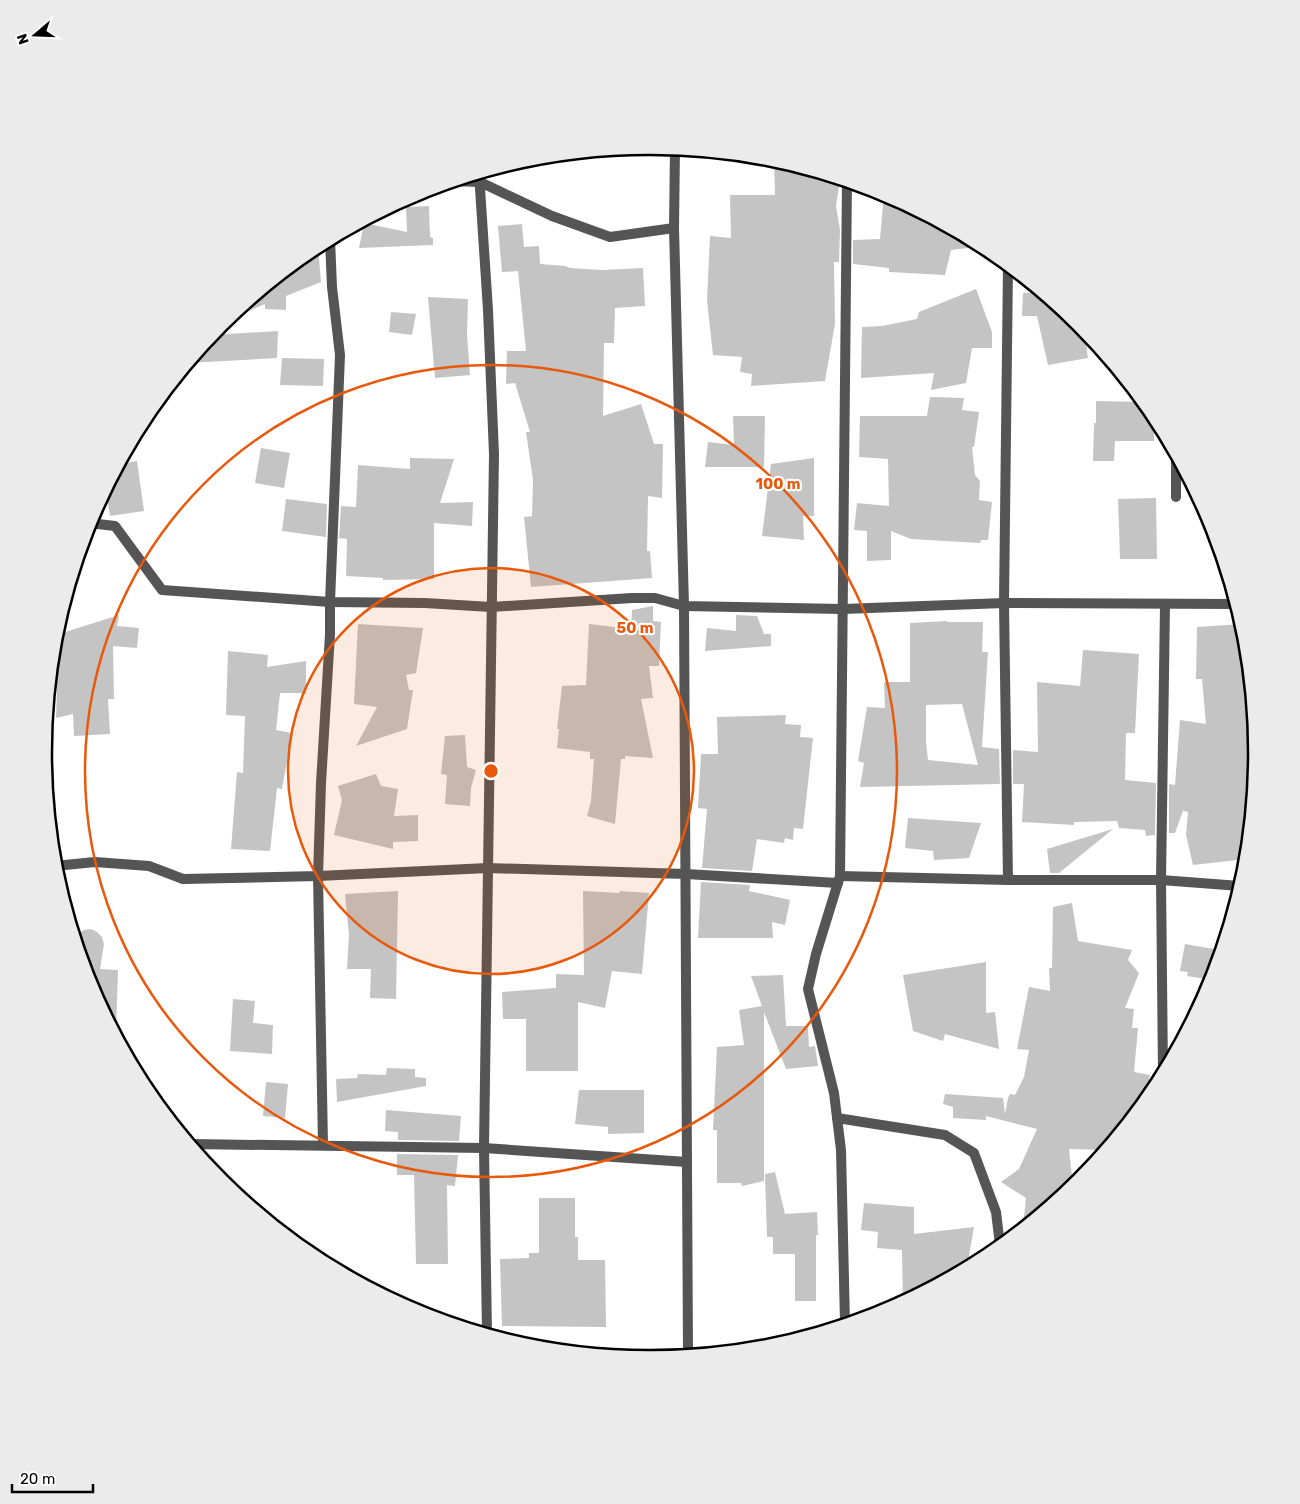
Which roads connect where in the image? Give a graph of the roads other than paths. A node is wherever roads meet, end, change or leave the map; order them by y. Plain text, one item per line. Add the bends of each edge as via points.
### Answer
1 (675, 155) edge
2 (481, 179) edge
3 (479, 180) edge
4 (847, 188) edge
5 (674, 228) junction
6 (330, 248) edge
7 (1008, 274) edge
8 (1176, 470) edge
9 (1176, 497) dead end
10 (98, 524) edge
11 (330, 602) junction
12 (1004, 603) junction
13 (1229, 604) edge
14 (1165, 605) junction
15 (684, 606) junction
16 (491, 608) junction
17 (843, 609) junction
18 (63, 865) edge
19 (488, 868) junction
20 (686, 874) junction
21 (318, 876) junction
22 (839, 879) junction
23 (1008, 880) junction
24 (1160, 880) junction
25 (1232, 885) edge
26 (1162, 1059) edge
27 (837, 1118) junction
28 (199, 1144) edge
29 (323, 1145) junction
30 (484, 1148) junction
31 (686, 1162) junction
32 (999, 1237) edge
33 (845, 1317) edge
34 (487, 1327) edge
35 (688, 1348) edge

1 - 5 street
2 - 5 street via 552,216 610,237
3 - 16 street via 494,454
4 - 17 street
5 - 15 street
6 - 11 street via 340,355
7 - 12 street
8 - 9 street
10 - 11 street via 115,526 162,590
11 - 16 street via 425,603
11 - 21 street
12 - 14 street
12 - 17 street
12 - 23 street
13 - 14 street
14 - 24 street
15 - 16 street via 655,598 632,598
15 - 17 street
15 - 20 street
16 - 19 street
17 - 22 street
18 - 21 street via 95,862 150,866 183,879
19 - 20 street
19 - 21 street
19 - 30 street
20 - 22 street
20 - 31 street
21 - 29 street
22 - 23 street
22 - 27 street via 808,989 834,1093
23 - 24 street
24 - 25 street
24 - 26 street
27 - 32 street via 945,1135 974,1153 996,1212
27 - 33 street via 841,1150
28 - 29 street
29 - 30 street
30 - 31 street
30 - 34 street
31 - 35 street

